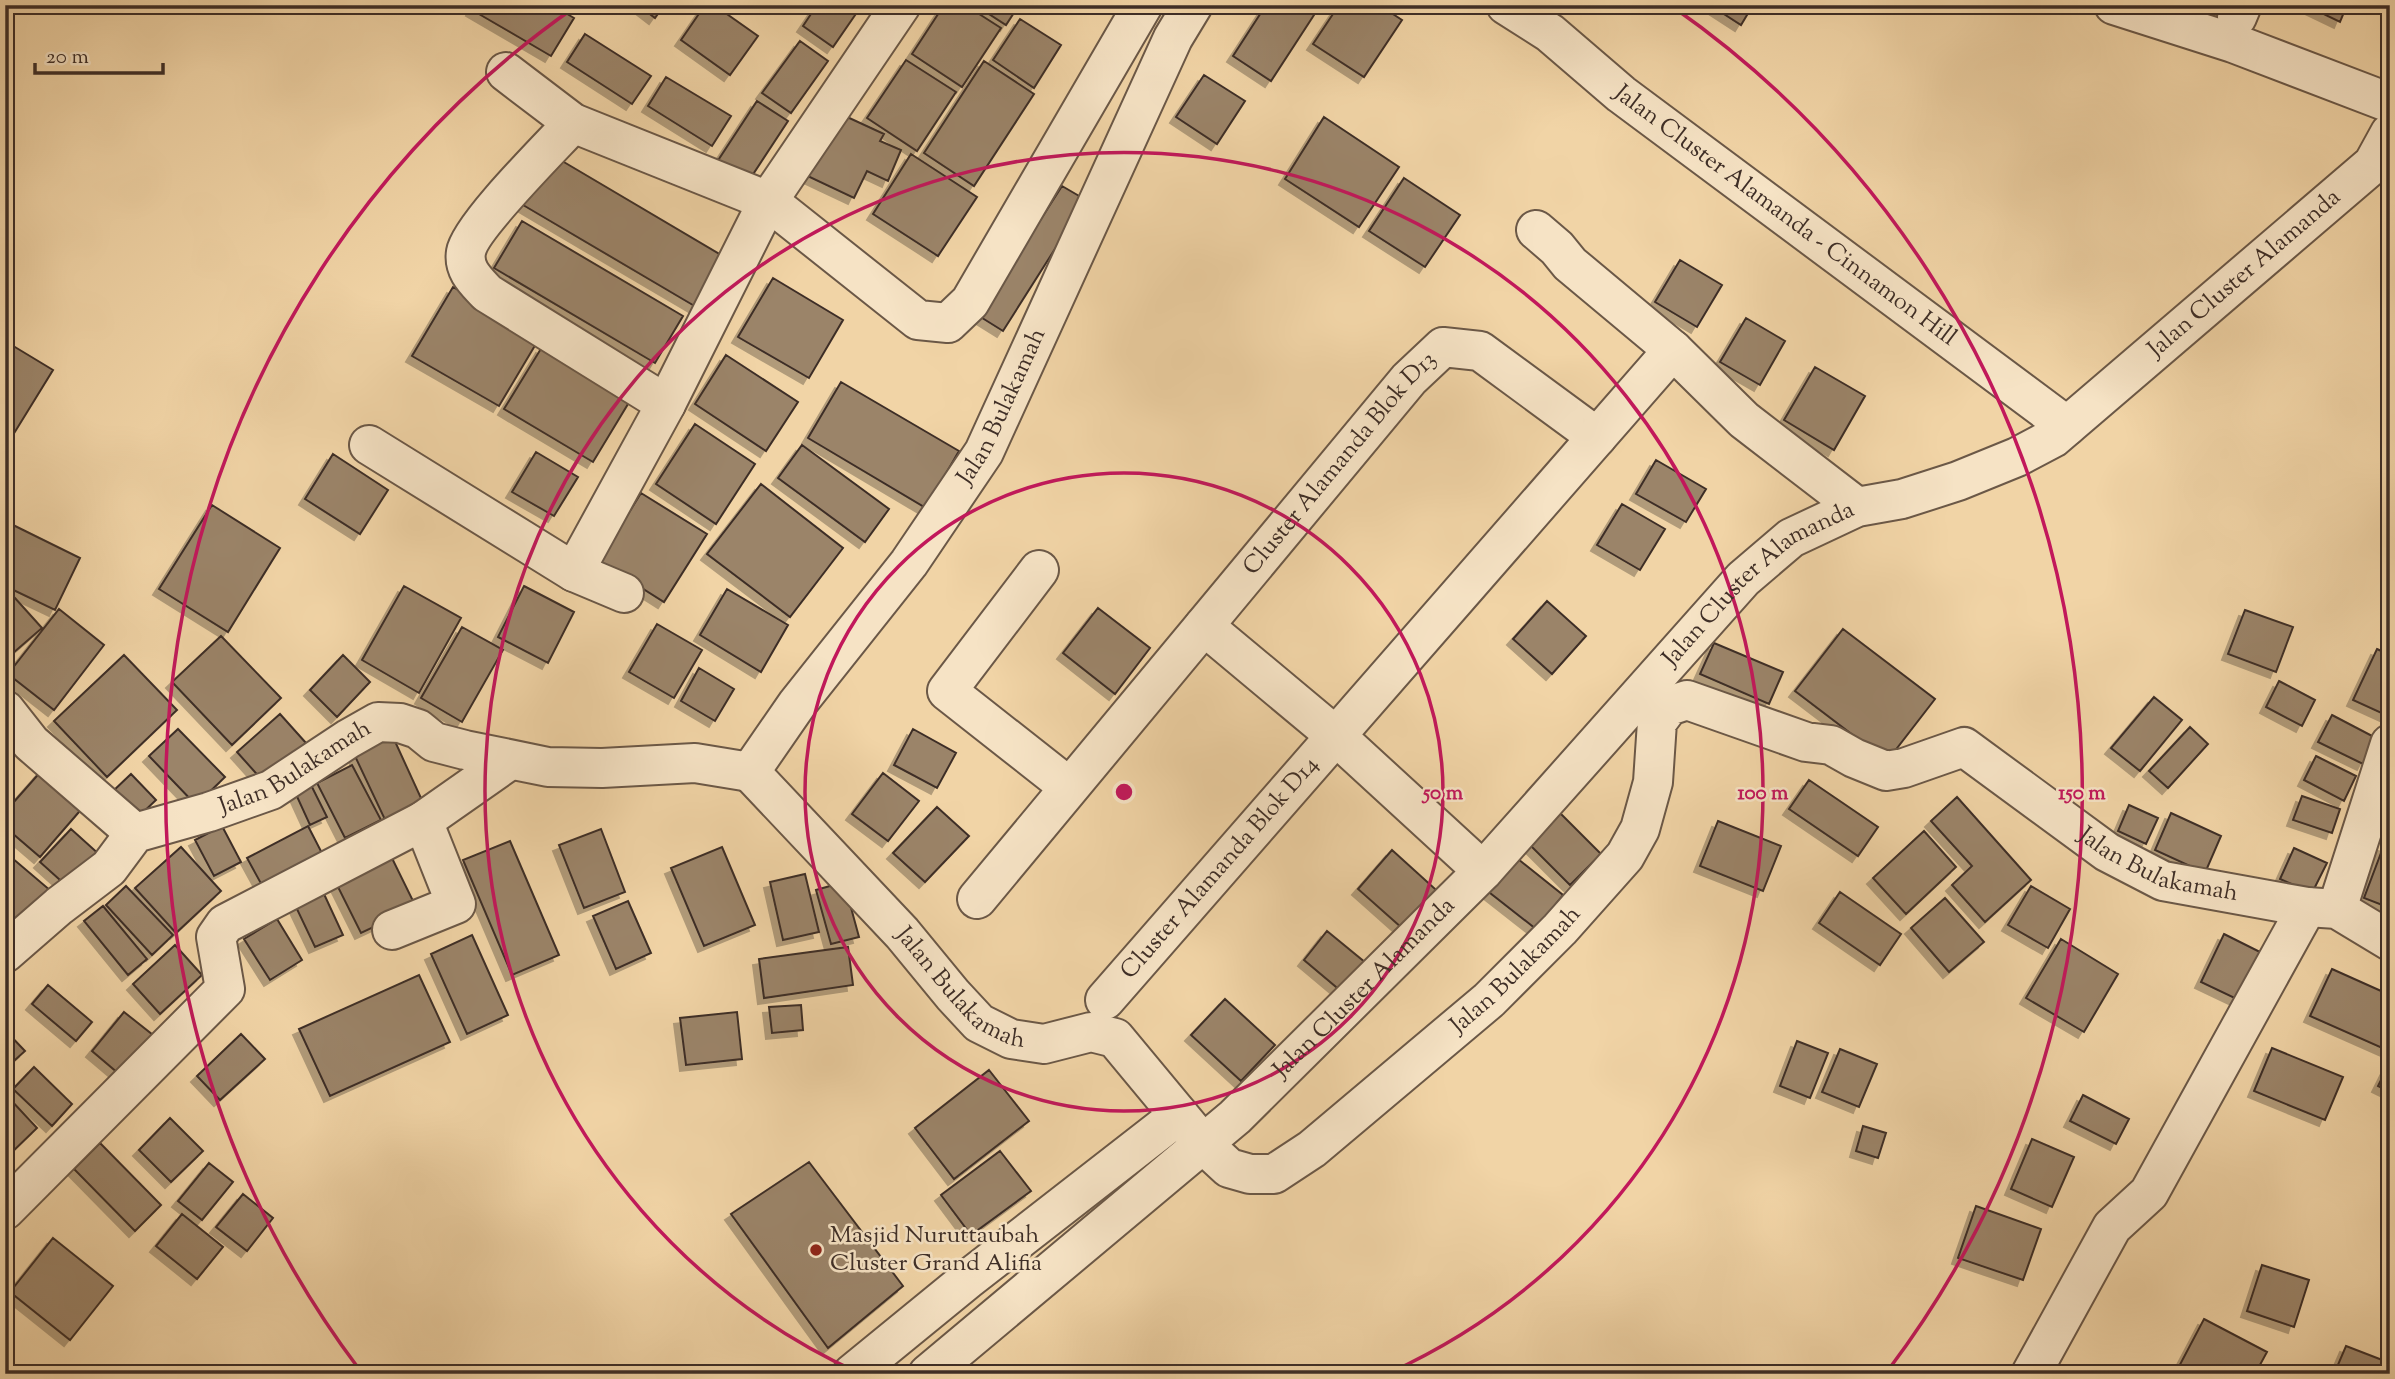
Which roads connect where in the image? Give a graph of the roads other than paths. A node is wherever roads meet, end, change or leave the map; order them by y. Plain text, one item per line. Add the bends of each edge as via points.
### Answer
1 (901, 5) edge
2 (1143, 5) edge
3 (1193, 5) edge
4 (1506, 5) edge
5 (2114, 5) edge
6 (506, 72) dead end
7 (2390, 103) edge
8 (573, 123) junction
9 (2390, 133) edge
10 (768, 201) junction
11 (1536, 230) dead end
12 (1673, 351) junction
13 (667, 404) junction
14 (2067, 426) junction
15 (1597, 437) junction
16 (369, 445) dead end
17 (1857, 507) junction
18 (1039, 570) dead end
19 (574, 572) junction
20 (625, 593) dead end
21 (1204, 626) junction
22 (5, 710) edge
23 (1337, 737) junction
24 (2390, 744) edge
25 (510, 760) junction
26 (750, 772) junction
27 (1069, 787) junction
28 (423, 821) junction
29 (135, 833) junction
30 (1483, 871) junction
31 (977, 899) dead end
32 (2322, 908) junction
33 (392, 930) dead end
34 (2390, 941) edge
35 (5, 953) edge
36 (1105, 1000) dead end
37 (1179, 1115) junction
38 (1203, 1144) junction
39 (5, 1210) edge
40 (852, 1374) edge
41 (928, 1374) edge
42 (2031, 1374) edge

1 - 10 street
2 - 10 street via 970,302 948,323 918,320
3 - 26 street, Jalan Bulakamah via 1173,38 984,452 909,563 797,704
4 - 14 street, Jalan Cluster Alamanda - Cinnamon Hill via 1550,33 1620,94
5 - 7 street via 2233,43
6 - 8 street
8 - 10 street
8 - 13 street via 480,226 466,251 467,270 487,293
9 - 14 street, Jalan Cluster Alamanda via 2373,164
10 - 13 street
11 - 12 street
12 - 15 street
12 - 17 street via 1744,420
13 - 19 street
14 - 17 street, Jalan Cluster Alamanda via 2017,457 1958,481
15 - 21 street, Cluster Alamanda Blok D13 via 1480,351 1443,347 1409,379
15 - 23 street
16 - 19 street
17 - 30 street, Jalan Cluster Alamanda via 1791,538 1743,579
18 - 27 street via 947,691
19 - 20 street
21 - 23 street
21 - 27 street
22 - 29 street via 32,743
23 - 30 street
23 - 36 street, Cluster Alamanda Blok D14
24 - 32 street
25 - 26 street, Jalan Bulakamah via 548,767 602,768 695,763
25 - 28 street
25 - 29 street, Jalan Bulakamah via 434,742 418,729 400,723 378,722 271,790
26 - 37 street, Jalan Bulakamah via 902,933 979,1023 1011,1039 1044,1044 1091,1032 1115,1038
27 - 31 street
28 - 33 street via 456,904
28 - 39 street via 225,924 216,937 225,989
29 - 35 street via 109,868
30 - 38 street, Jalan Cluster Alamanda
32 - 34 street
32 - 38 street, Jalan Bulakamah via 2163,881 2107,852 1964,747 1886,771 1831,745 1806,742 1687,700 1669,706 1657,722 1653,782 1640,829 1625,856 1489,1000 1312,1149 1273,1174 1229,1168
32 - 42 street via 2149,1193 2112,1227
37 - 38 street, Jalan Bulakamah
37 - 40 street
38 - 41 street, Jalan Cluster Alamanda

